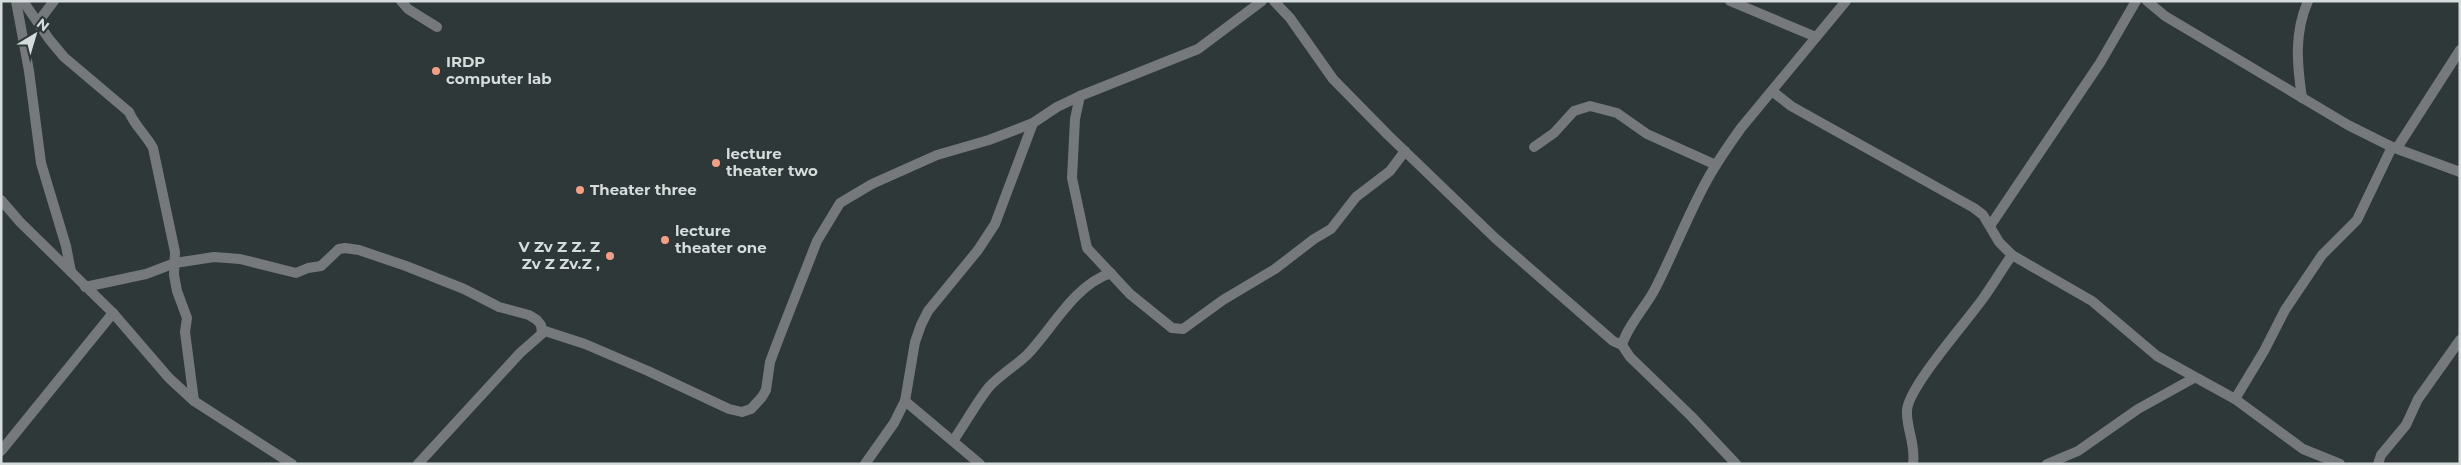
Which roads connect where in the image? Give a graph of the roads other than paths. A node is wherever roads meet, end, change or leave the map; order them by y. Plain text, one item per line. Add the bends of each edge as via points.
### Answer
1 (16, 1) edge
2 (23, 1) edge
3 (54, 1) edge
4 (401, 1) edge
5 (1262, 1) edge
6 (1274, 1) edge
7 (1730, 1) edge
8 (1846, 1) edge
9 (2308, 1) edge
10 (2135, 3) edge
11 (2148, 3) edge
12 (38, 22) junction
13 (437, 28) dead end
14 (1816, 37) junction
15 (2460, 50) edge
16 (1772, 91) junction
17 (1080, 96) junction
18 (2302, 98) junction
19 (1033, 124) junction
20 (1534, 147) dead end
21 (2395, 147) junction
22 (1405, 151) junction
23 (1716, 165) junction
24 (2460, 172) edge
25 (1, 200) edge
26 (1990, 226) junction
27 (2012, 255) junction
28 (175, 263) junction
29 (71, 272) junction
30 (1111, 273) junction
31 (86, 287) junction
32 (113, 313) junction
33 (542, 332) junction
34 (2460, 340) edge
35 (1622, 345) junction
36 (2194, 378) junction
37 (2235, 399) junction
38 (194, 401) junction
39 (905, 401) junction
40 (953, 441) junction
41 (1, 451) edge
42 (292, 464) edge
43 (418, 464) edge
44 (865, 464) edge
45 (980, 464) edge
46 (1736, 464) edge
47 (1913, 464) edge
48 (2047, 464) edge
49 (2340, 464) edge
50 (2378, 464) edge

1 - 29 street via 41,163
2 - 12 street
3 - 12 street
4 - 13 street
5 - 17 street via 1198,49
6 - 22 street via 1290,18 1333,79
7 - 14 street
8 - 14 street
9 - 18 street via 2297,40
10 - 11 street
10 - 26 street via 2100,63
11 - 18 street
12 - 28 street via 64,57 129,112 153,148 172,233
14 - 16 street
15 - 21 street
16 - 23 street
16 - 26 street via 1792,106 1974,208 1984,215
17 - 19 street
17 - 30 street via 1075,119 1072,178 1075,198 1087,248
18 - 21 street
19 - 33 street via 937,155 872,184 840,203 817,242 779,338 770,362 766,390 751,409 742,412 728,409 585,344 549,331
19 - 39 street via 995,224 921,325
20 - 23 street via 1554,133 1574,111 1590,106 1617,114 1647,134
21 - 24 street
21 - 37 street via 2365,209 2348,231 2322,255 2285,310
22 - 30 street via 1390,171 1356,197 1331,229 1183,329 1172,328 1156,316
22 - 35 street via 1495,238 1613,341
23 - 35 street via 1661,278
25 - 29 street
26 - 27 street
27 - 36 street via 2092,301 2157,356
27 - 47 street via 1910,400 1907,410
28 - 31 street via 146,274
28 - 33 street via 228,257 296,273 326,264 339,249 359,250 455,286 499,307 529,315 541,325
28 - 38 street via 177,290 187,318
29 - 31 street
30 - 40 street via 1100,276 1089,285 1027,355 989,388
31 - 32 street
32 - 38 street via 169,378
32 - 41 street
33 - 43 street
34 - 50 street via 2418,399 2406,425 2380,455
35 - 46 street via 1630,357
36 - 37 street
36 - 48 street via 2138,410 2078,451
37 - 49 street via 2303,449
38 - 42 street
39 - 40 street
39 - 44 street via 894,423
40 - 45 street

